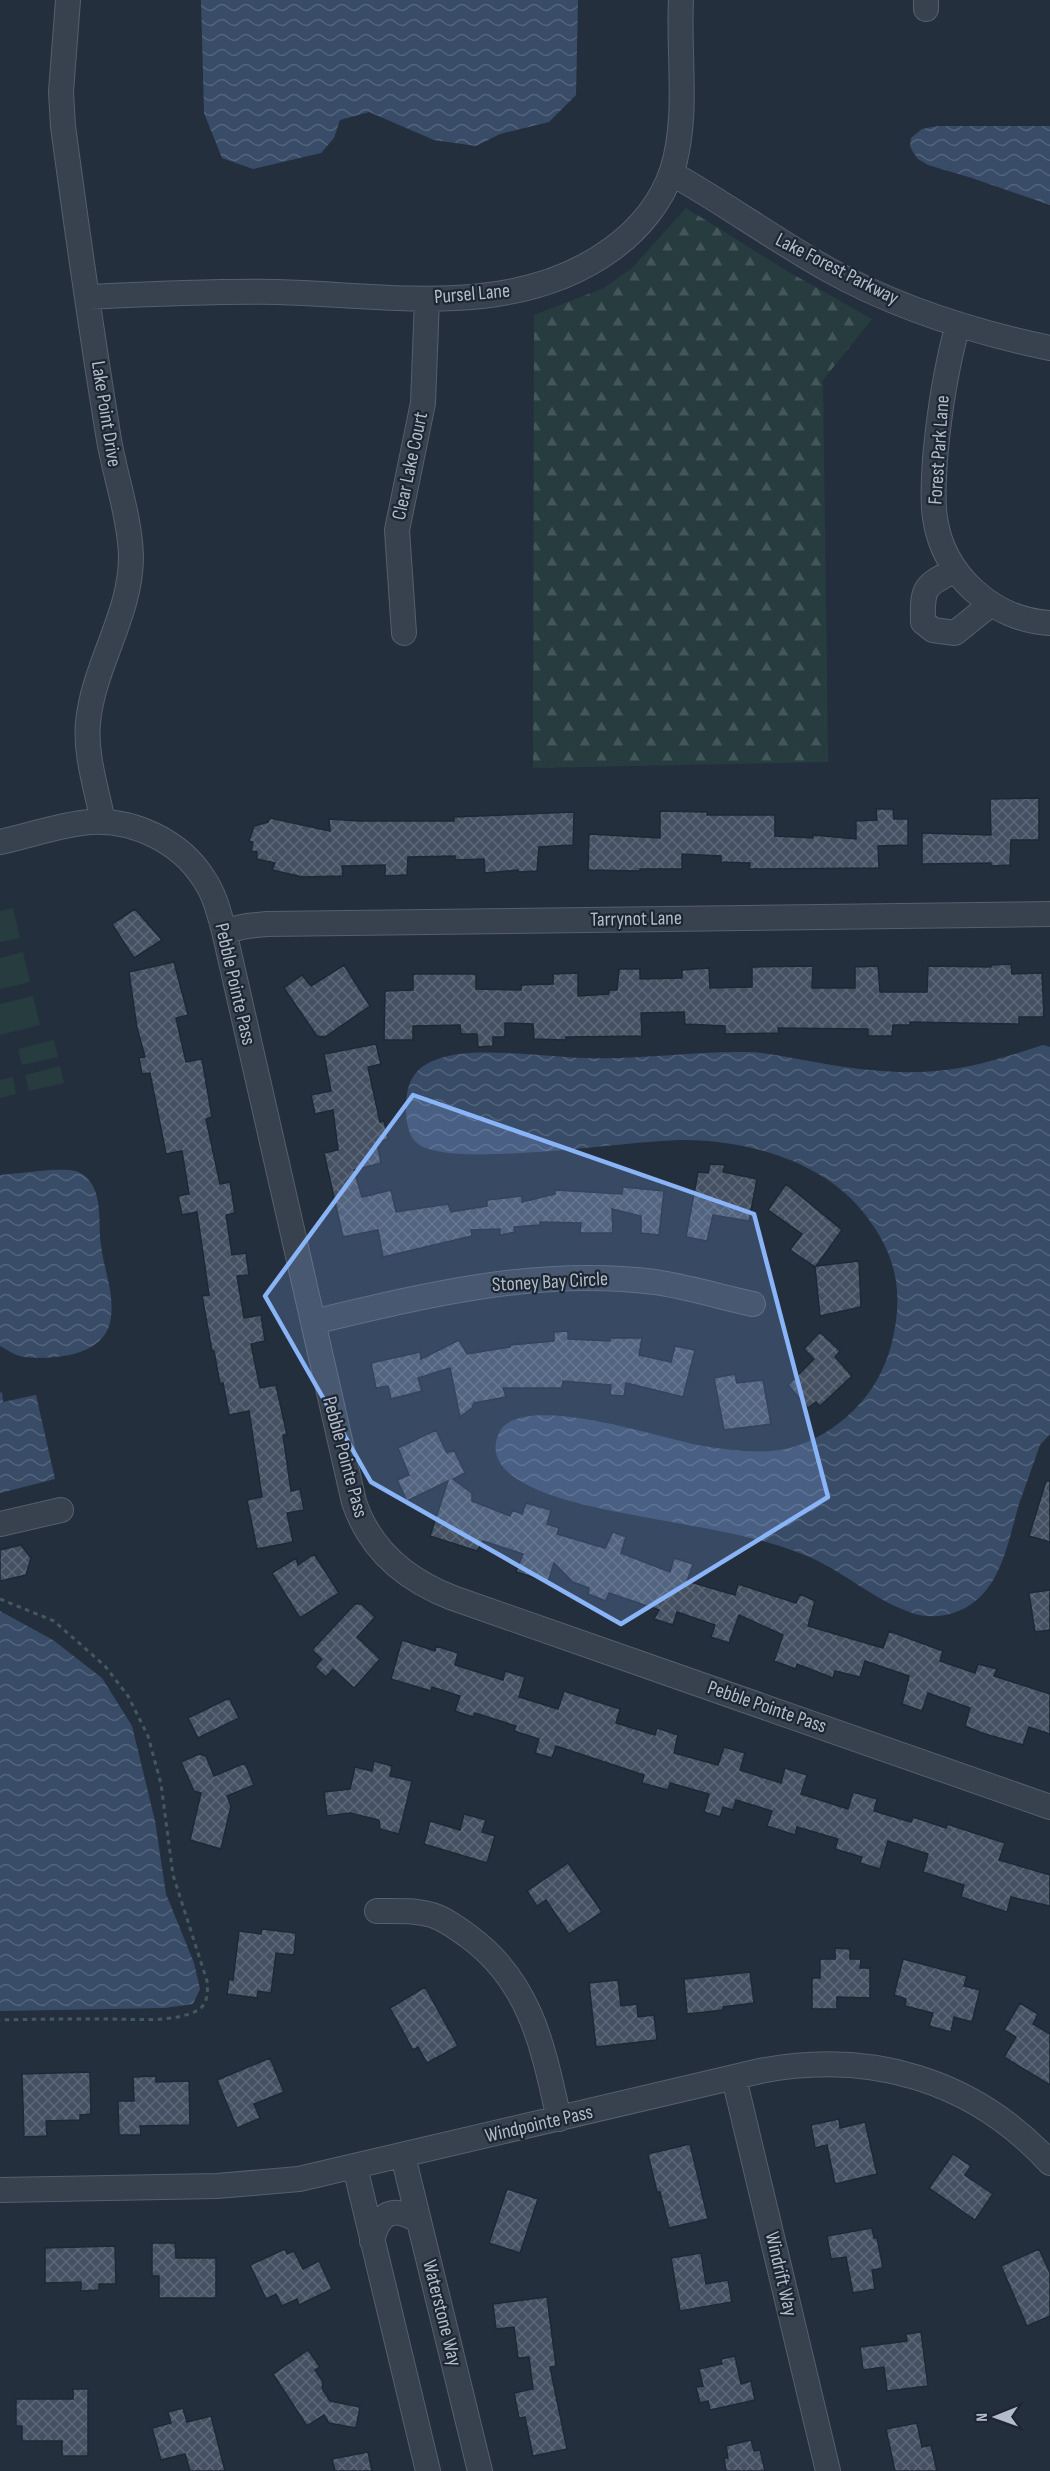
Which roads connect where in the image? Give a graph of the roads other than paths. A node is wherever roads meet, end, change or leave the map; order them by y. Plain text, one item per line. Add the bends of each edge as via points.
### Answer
1 (68, 0) edge
2 (681, 0) edge
3 (671, 173) junction
4 (87, 297) junction
5 (427, 298) junction
6 (958, 324) junction
7 (1050, 348) edge
8 (955, 570) junction
9 (991, 604) junction
10 (1050, 622) edge
11 (404, 633) dead end
12 (103, 822) junction
13 (0, 842) edge
14 (1050, 914) edge
15 (224, 931) junction
16 (753, 1304) dead end
17 (312, 1322) junction
18 (61, 1510) dead end
19 (0, 1524) edge
20 (1050, 1806) edge
21 (377, 1911) dead end
22 (734, 2078) junction
23 (559, 2119) junction
24 (403, 2156) junction
25 (1050, 2163) edge
26 (355, 2167) junction
27 (0, 2190) edge
28 (419, 2222) junction
29 (372, 2241) junction
30 (428, 2471) edge
31 (480, 2471) edge
32 (828, 2471) edge

1 - 4 street, Lake Point Drive via 62,108
2 - 3 street, Pursel Lane via 680,137
3 - 5 street, Pursel Lane via 637,227 590,262 549,281 511,292 474,298
3 - 6 street, Lake Forest Parkway via 844,278
4 - 5 street, Pursel Lane via 259,292
4 - 12 street, Lake Point Drive via 131,557 126,595 88,723 88,752
5 - 11 street, Clear Lake Court via 423,403 397,530
6 - 7 street, Lake Forest Parkway
6 - 8 street, Forest Park Lane via 940,405 933,506 939,536
8 - 9 street, Forest Park Lane
8 - 9 street via 927,588 922,596 923,622 933,630 955,633
9 - 10 street, Forest Park Lane via 1023,618
12 - 13 street, Pebble Pointe Pass
12 - 15 street, Pebble Pointe Pass via 151,834 189,860 211,891
14 - 15 street, Tarrynot Lane via 267,924
15 - 17 street, Pebble Pointe Pass
16 - 17 street, Stoney Bay Circle via 657,1282 530,1279 449,1290
17 - 20 street, Pebble Pointe Pass via 359,1518 386,1557 416,1582
18 - 19 street
21 - 23 street via 434,1916 453,1924 487,1949 512,1980 531,2014
22 - 23 street, Windpointe Pass
22 - 25 street, Windpointe Pass via 815,2064 894,2070 968,2098 1018,2133
22 - 32 street, Windrift Way
23 - 24 street, Windpointe Pass
24 - 26 street, Windpointe Pass
24 - 28 street, Waterstone Way
26 - 27 street, Windpointe Pass via 299,2179 217,2186
26 - 29 street
28 - 29 street via 403,2213 389,2214 381,2219
28 - 31 street, Waterstone Way
29 - 30 street

